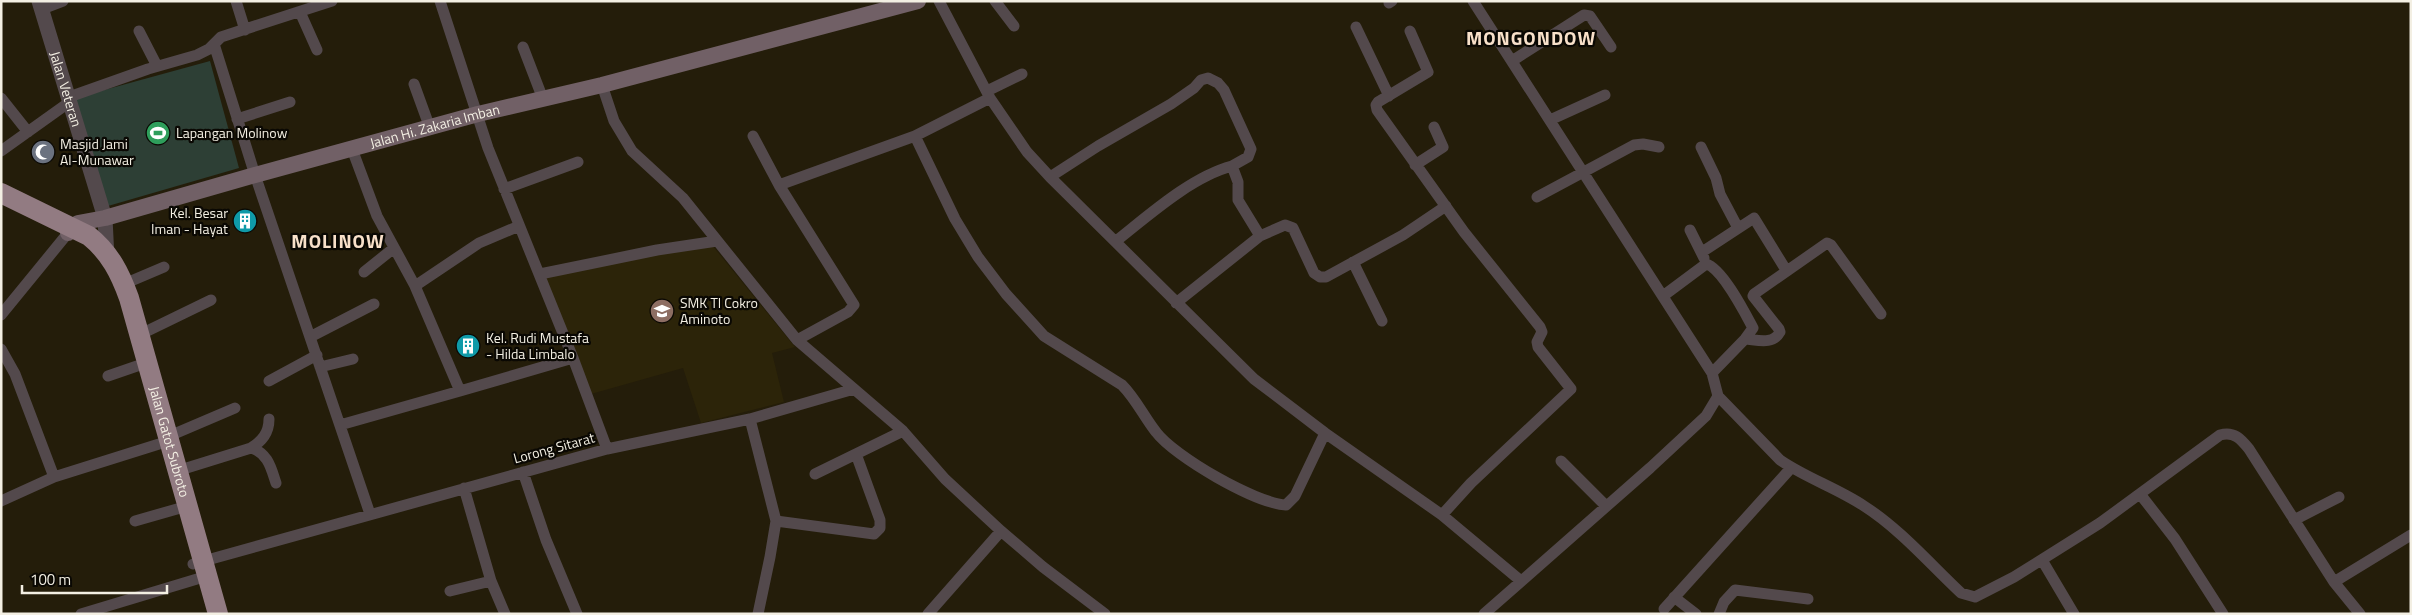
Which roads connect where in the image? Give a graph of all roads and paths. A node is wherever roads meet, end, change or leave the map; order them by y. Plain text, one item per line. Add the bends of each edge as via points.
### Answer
1 (63, 1) edge
2 (236, 1) edge
3 (332, 1) edge
4 (440, 1) edge
5 (918, 1) edge
6 (939, 1) edge
7 (995, 1) edge
8 (1473, 1) edge
9 (40, 5) edge
10 (300, 12) junction
11 (1014, 26) dead end
12 (1356, 27) dead end
13 (245, 30) junction
14 (138, 31) dead end
15 (1410, 31) dead end
16 (214, 44) junction
17 (522, 47) dead end
18 (1610, 48) dead end
19 (317, 50) dead end
20 (1512, 61) junction
21 (157, 66) junction
22 (1022, 74) dead end
23 (414, 84) dead end
24 (602, 85) junction
25 (988, 95) junction
26 (1604, 95) dead end
27 (1389, 96) junction
28 (1, 98) edge
29 (70, 99) junction
30 (543, 99) junction
31 (290, 102) dead end
32 (478, 114) junction
33 (238, 119) junction
34 (1550, 120) junction
35 (1434, 127) dead end
36 (430, 128) junction
37 (28, 132) junction
38 (753, 136) dead end
39 (915, 136) junction
40 (1659, 146) dead end
41 (1702, 147) dead end
42 (352, 149) junction
43 (1, 151) edge
44 (578, 162) dead end
45 (1415, 165) junction
46 (1232, 166) junction
47 (1583, 172) junction
48 (255, 175) junction
49 (1050, 177) junction
50 (779, 186) junction
51 (504, 189) junction
52 (1, 192) edge
53 (1537, 197) dead end
54 (1, 201) edge
55 (1446, 206) junction
56 (105, 218) junction
57 (519, 226) junction
58 (1738, 228) junction
59 (71, 230) junction
60 (1690, 230) dead end
61 (1260, 236) junction
62 (717, 241) junction
63 (1116, 241) junction
64 (394, 248) junction
65 (1702, 252) junction
66 (1353, 262) junction
67 (1706, 264) junction
68 (164, 267) dead end
69 (114, 270) junction
70 (1786, 270) junction
71 (364, 272) dead end
72 (540, 274) junction
73 (415, 286) junction
74 (1662, 296) junction
75 (211, 300) dead end
76 (1176, 303) junction
77 (374, 304) dead end
78 (1880, 314) dead end
79 (1, 315) edge
80 (1382, 321) dead end
81 (133, 326) junction
82 (310, 337) junction
83 (1745, 339) junction
84 (797, 340) junction
85 (1, 349) edge
86 (317, 356) junction
87 (353, 358) dead end
88 (573, 358) junction
89 (137, 366) junction
90 (320, 367) junction
91 (1712, 373) junction
92 (108, 376) dead end
93 (269, 381) dead end
94 (854, 389) junction
95 (460, 391) junction
96 (1718, 396) junction
97 (234, 408) dead end
98 (269, 419) dead end
99 (750, 419) junction
100 (340, 425) junction
101 (903, 431) junction
102 (1325, 433) junction
103 (163, 440) junction
104 (252, 448) junction
105 (607, 449) junction
106 (856, 454) junction
107 (1561, 461) dead end
108 (1791, 468) junction
109 (177, 471) junction
110 (523, 472) junction
111 (815, 474) dead end
112 (54, 477) junction
113 (276, 483) dead end
114 (464, 488) junction
115 (2140, 494) junction
116 (2339, 497) dead end
117 (1, 501) edge
118 (1606, 506) junction
119 (177, 509) junction
120 (370, 514) junction
121 (1442, 515) junction
122 (2294, 520) junction
123 (135, 521) dead end
124 (776, 521) junction
125 (1001, 531) junction
126 (2411, 535) edge
127 (2042, 560) junction
128 (197, 568) junction
129 (491, 581) junction
130 (2334, 582) junction
131 (1517, 585) junction
132 (450, 591) dead end
133 (1674, 597) junction
134 (1808, 599) dead end
135 (1664, 609) dead end
136 (1487, 611) edge
137 (81, 614) edge
138 (207, 614) edge
139 (218, 614) edge
140 (505, 614) edge
141 (577, 614) edge
142 (758, 614) edge
143 (928, 614) edge
144 (1105, 614) edge
145 (1696, 614) edge
146 (1719, 614) edge
147 (2074, 614) edge
148 (2223, 614) edge
149 (2360, 614) edge

1 - 9 street
2 - 13 street
3 - 10 street
4 - 32 street, Lorong Sitarat
5 - 24 main road, Jalan Hi. Zakaria Imban
6 - 25 street
7 - 11 street
8 - 20 street
9 - 29 street, Jalan Veteran
10 - 13 street
10 - 19 street
12 - 27 street
13 - 16 street via 221,37
14 - 21 street
15 - 27 street via 1428,72
16 - 21 street via 197,55
16 - 33 street
17 - 30 street
18 - 20 street via 1590,16 1584,14
20 - 34 street
21 - 29 street
22 - 25 street
23 - 36 street
24 - 30 main road, Jalan Hi. Zakaria Imban
24 - 62 street via 623,139 683,198
25 - 39 street
25 - 49 street via 1027,152
26 - 34 street
27 - 45 street via 1378,102 1377,110
28 - 37 street
29 - 37 street
29 - 56 street, Jalan Veteran
30 - 32 main road, Jalan Hi. Zakaria Imban
31 - 33 street
32 - 36 main road, Jalan Hi. Zakaria Imban
32 - 51 street, Lorong Sitarat
33 - 48 street
34 - 47 street
35 - 45 street via 1443,147
36 - 42 main road, Jalan Hi. Zakaria Imban
37 - 43 street
38 - 50 street
39 - 50 street
39 - 102 street via 955,219 1006,294 1044,336 1122,385 1172,448 1223,480 1276,504 1286,505 1295,496
40 - 47 street via 1634,145
41 - 58 street via 1720,194
42 - 48 main road, Jalan Hi. Zakaria Imban
42 - 64 street via 374,209
44 - 51 street
45 - 55 street
46 - 49 street via 1248,157 1251,149 1224,90 1208,78
46 - 61 street via 1238,182 1238,200
46 - 63 street via 1217,170 1186,189
47 - 53 street
47 - 74 street
48 - 56 main road, Jalan Hi. Zakaria Imban
48 - 82 street
49 - 63 street
50 - 84 street via 854,305 848,312
51 - 57 street, Lorong Sitarat
52 - 59 highway
54 - 59 highway
55 - 66 street via 1403,235
55 - 121 street via 1540,327 1538,347 1571,389 1471,483
56 - 59 main road, Jalan Hi. Zakaria Imban via 78,224
56 - 69 street, Jalan Veteran
57 - 72 street, Lorong Sitarat
57 - 73 street via 479,243
58 - 65 street
58 - 70 street via 1751,219 1757,220
59 - 69 highway
59 - 79 street
60 - 65 street
61 - 66 street via 1285,225 1293,228 1309,267 1320,277
61 - 76 street
62 - 72 street
62 - 84 street
63 - 76 street
64 - 71 street
64 - 73 street
65 - 67 street
66 - 80 street
67 - 74 street
67 - 83 street via 1713,266 1729,286 1749,321 1752,328
68 - 69 street
69 - 81 highway, Jalan Gatot Subroto
70 - 78 street via 1827,243
70 - 83 street via 1753,296 1779,329 1778,336 1767,341
72 - 88 street, Lorong Sitarat
73 - 95 street
74 - 91 street
75 - 81 street
76 - 102 street via 1254,378
77 - 82 street
81 - 89 highway, Jalan Gatot Subroto
81 - 103 highway, Jalan Gatot Subroto
82 - 86 street
83 - 91 street
84 - 94 street
85 - 112 street via 15,374
86 - 90 street
86 - 93 street
87 - 90 street
88 - 95 street
88 - 105 street, Lorong Sitarat
89 - 92 street
89 - 103 highway, Jalan Gatot Subroto
90 - 100 street
91 - 96 street
94 - 99 street
94 - 101 street
95 - 100 street
96 - 108 street via 1772,454
96 - 118 street via 1706,416
97 - 103 street
98 - 104 street via 266,435
99 - 105 street
99 - 124 street
100 - 120 street
101 - 106 street
101 - 125 street via 945,479
102 - 121 street
103 - 109 highway, Jalan Gatot Subroto
103 - 112 street
103 - 119 highway, Jalan Gatot Subroto
104 - 109 street
104 - 113 street via 265,456
105 - 110 street, Lorong Sitarat
106 - 111 street
106 - 124 street via 880,520 880,528 874,534
107 - 118 street
108 - 127 street via 1880,516 1968,596 1982,595
108 - 133 street
109 - 128 highway, Jalan Gatot Subroto
110 - 114 street, Lorong Sitarat
110 - 141 street via 546,540
112 - 117 street
114 - 120 street, Lorong Sitarat
114 - 129 street
115 - 122 street via 2220,435 2232,434 2249,449
115 - 127 street
115 - 148 street
116 - 122 street
118 - 131 street
119 - 123 street
119 - 128 highway, Jalan Gatot Subroto
120 - 128 street, Lorong Sitarat
121 - 131 street
122 - 130 street
124 - 142 street
125 - 143 street
125 - 144 street
126 - 130 street
127 - 147 street
128 - 137 street, Lorong Sitarat
128 - 138 highway, Jalan Gatot Subroto
128 - 139 highway, Jalan Gatot Subroto
129 - 132 street
129 - 140 street
130 - 149 street
131 - 136 street
133 - 135 street
133 - 145 street
134 - 146 street via 1735,590

